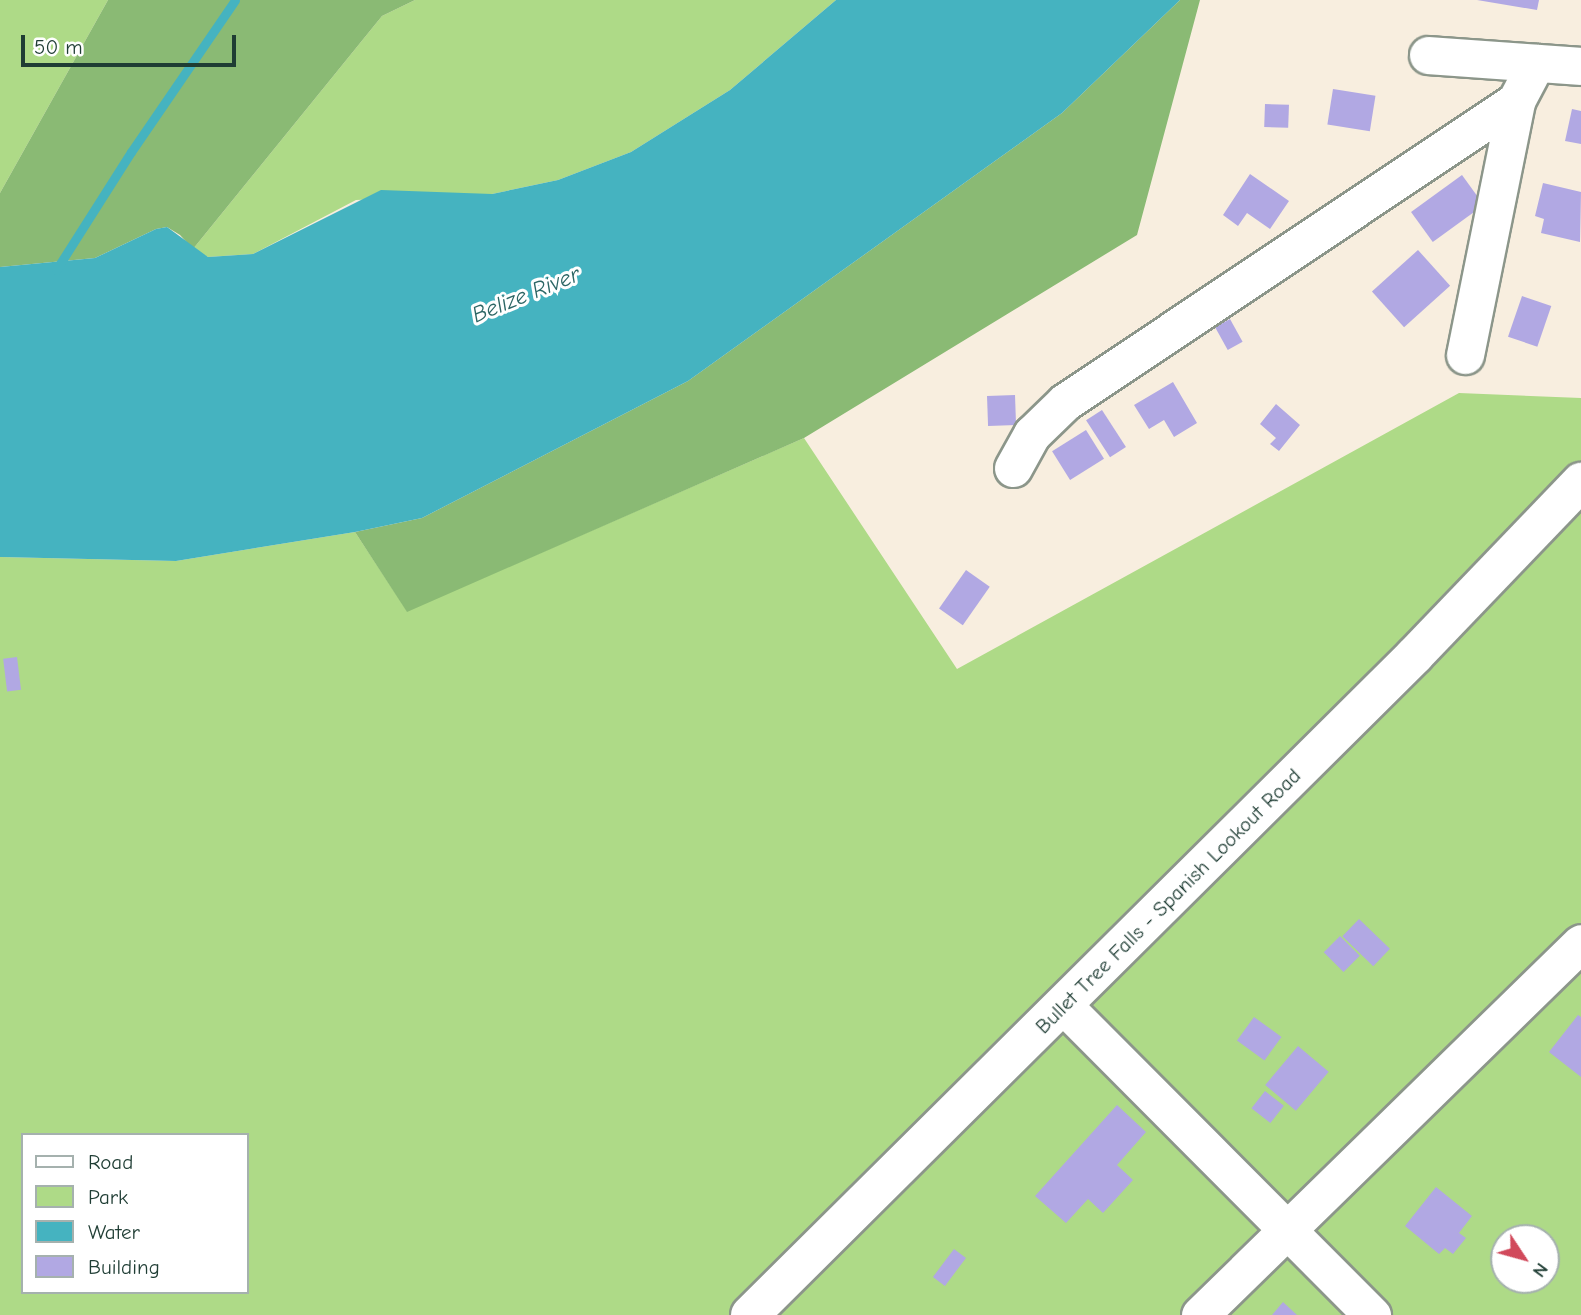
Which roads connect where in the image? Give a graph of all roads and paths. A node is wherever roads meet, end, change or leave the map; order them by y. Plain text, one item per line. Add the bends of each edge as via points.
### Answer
1 (1428, 55) dead end
2 (1536, 63) junction
3 (1581, 66) edge
4 (1517, 101) junction
5 (1465, 355) dead end
6 (1013, 468) dead end
7 (1580, 483) edge
8 (1581, 943) edge
9 (1063, 1005) junction
10 (1286, 1230) junction
11 (750, 1315) edge
12 (1200, 1315) edge
13 (1372, 1315) edge

1 - 2 street
2 - 3 street
2 - 4 street
4 - 5 street
4 - 6 street via 1065,402 1032,434
7 - 9 main road, Bullet Tree Falls - Spanish Lookout Road
8 - 10 street
9 - 10 street
9 - 11 main road, Bullet Tree Falls - Spanish Lookout Road
10 - 12 street
10 - 13 street

